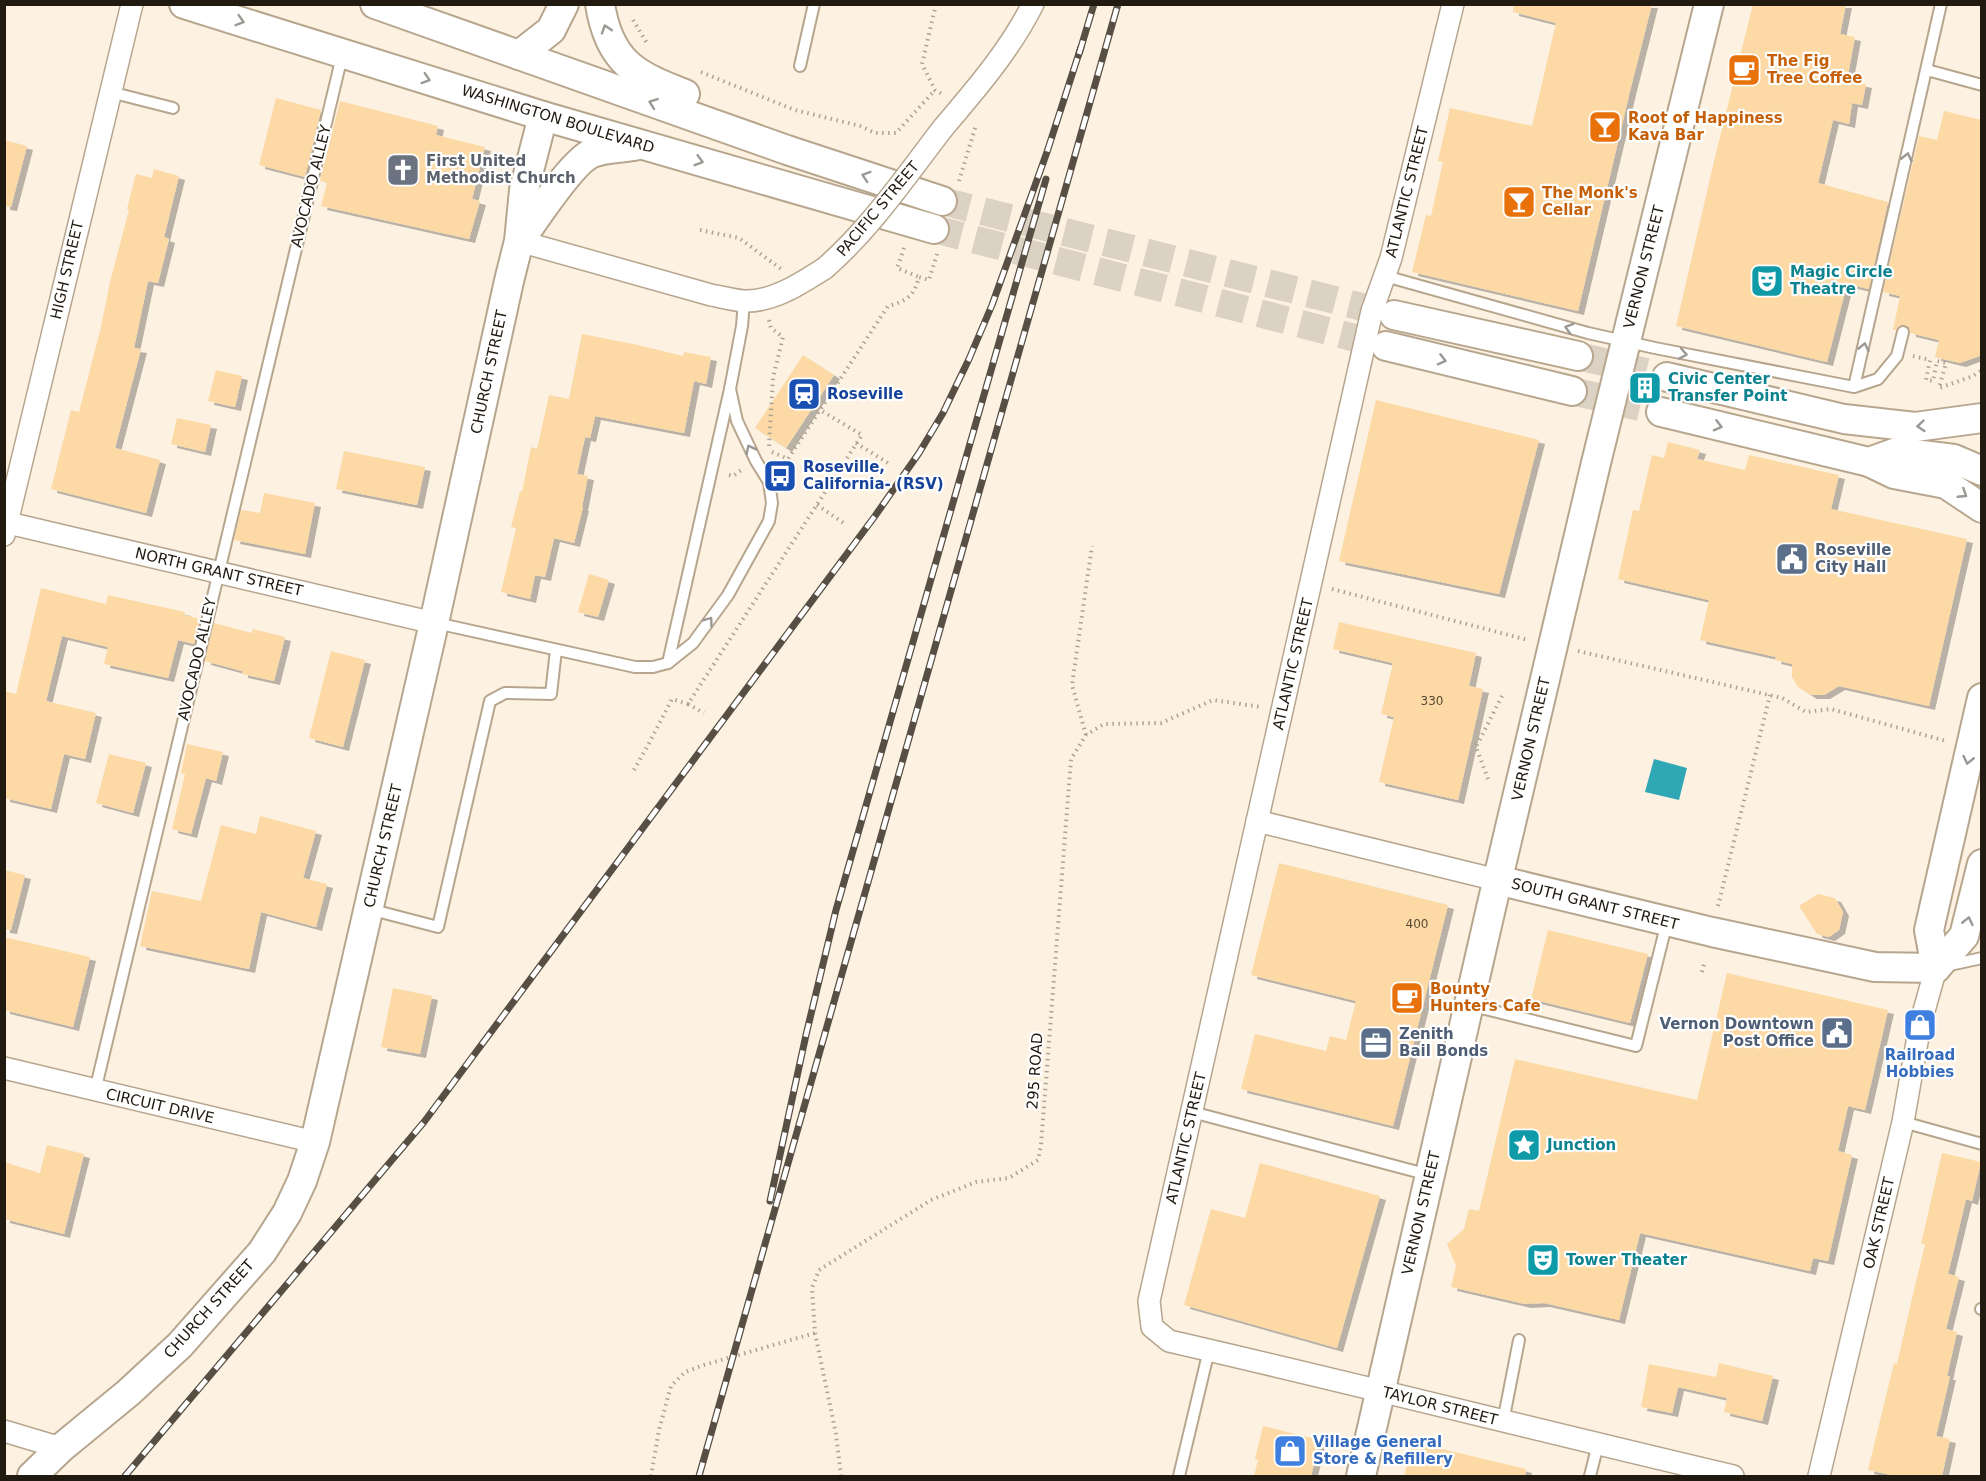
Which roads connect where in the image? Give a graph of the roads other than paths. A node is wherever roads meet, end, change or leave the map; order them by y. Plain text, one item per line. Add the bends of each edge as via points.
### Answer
1 (132, 4) edge
2 (184, 4) edge
3 (375, 4) edge
4 (564, 4) edge
5 (600, 4) edge
6 (814, 4) edge
7 (1033, 4) edge
8 (1453, 4) edge
9 (1709, 4) edge
10 (1941, 4) edge
11 (343, 53) junction
12 (519, 55) junction
13 (800, 66) dead end
14 (1926, 70) junction
15 (1982, 85) edge
16 (110, 92) junction
17 (173, 108) dead end
18 (543, 116) junction
19 (642, 145) junction
20 (787, 150) junction
21 (950, 191) tunnel mouth
22 (936, 238) tunnel mouth
23 (519, 241) junction
24 (1385, 276) junction
25 (754, 300) junction
26 (1394, 315) tunnel mouth
27 (1903, 332) dead end
28 (1626, 342) junction
29 (1386, 346) tunnel mouth
30 (1578, 356) tunnel mouth
31 (1667, 377) tunnel mouth
32 (1854, 387) junction
33 (730, 389) junction
34 (1572, 392) tunnel mouth
35 (1661, 412) tunnel mouth
36 (1981, 417) edge
37 (1869, 462) junction
38 (1982, 471) edge
39 (1982, 508) edge
40 (5, 526) edge
41 (218, 572) junction
42 (434, 623) junction
43 (556, 650) junction
44 (668, 663) junction
45 (1982, 698) edge
46 (1257, 821) junction
47 (1982, 864) edge
48 (1497, 880) junction
49 (369, 909) junction
50 (1668, 922) junction
51 (1982, 958) edge
52 (1936, 968) junction
53 (1468, 1005) junction
54 (4, 1068) edge
55 (95, 1091) junction
56 (1192, 1112) junction
57 (1903, 1122) junction
58 (315, 1142) junction
59 (1982, 1144) edge
60 (1430, 1175) junction
61 (1152, 1327) joint
62 (1519, 1340) dead end
63 (1209, 1350) junction
64 (1381, 1391) junction
65 (1503, 1422) junction
66 (4, 1431) edge
67 (1598, 1444) junction
68 (61, 1448) junction
69 (32, 1476) edge
70 (1179, 1476) edge
71 (1361, 1476) edge
72 (1590, 1476) edge
73 (1733, 1476) edge
74 (1819, 1476) edge

1 - 16 street, HIGH STREET
2 -> 11 main road, WASHINGTON BOULEVARD
3 - 12 main road
4 - 12 main road via 551,30
20 -> 5 main road via 758,120 651,81 634,71 620,58 606,33
6 - 13 lane
7 - 25 street, PACIFIC STREET, bridge via 1005,51 864,230 825,268 793,288
8 - 24 street, ATLANTIC STREET
9 - 28 main road, VERNON STREET
10 - 14 lane
11 -> 18 main road, WASHINGTON BOULEVARD
11 - 41 lane, AVOCADO ALLEY
20 -> 12 main road
14 - 15 lane
32 -> 14 lane
16 - 17 lane
16 - 40 street, HIGH STREET
18 - 19 main road, WASHINGTON BOULEVARD
18 - 23 main road, CHURCH STREET via 524,190
19 -> 22 main road, WASHINGTON BOULEVARD
19 - 23 main road via 592,153 571,172
21 -> 20 main road
23 - 25 street, PACIFIC STREET via 711,295
23 - 42 main road, CHURCH STREET
28 -> 24 lane
24 - 46 street, ATLANTIC STREET via 1372,311
25 - 33 lane via 742,326
26 - 30 main road
27 - 32 lane via 1897,356 1878,379
28 -> 32 lane
28 - 48 main road, VERNON STREET
29 -> 34 main road
36 -> 31 main road via 1915,427 1844,419
33 - 44 lane
44 -> 33 lane via 693,643 728,595 770,520 768,482 737,421
35 -> 37 main road
37 - 38 main road via 1898,452 1954,459
37 -> 39 main road via 1894,474 1946,484
40 - 41 street, NORTH GRANT STREET
41 - 42 street, NORTH GRANT STREET
41 - 55 lane, AVOCADO ALLEY
42 - 43 lane
42 - 49 main road, CHURCH STREET
43 - 44 lane via 635,668
43 - 49 lane via 551,694 505,693 490,701 438,927
45 -> 52 main road, OAK STREET via 1929,930
46 - 48 street, SOUTH GRANT STREET
46 - 56 street, ATLANTIC STREET
52 -> 47 main road, OAK STREET via 1964,936
48 - 50 main road, SOUTH GRANT STREET
48 - 53 main road, VERNON STREET
49 - 58 main road, CHURCH STREET
50 - 52 main road, SOUTH GRANT STREET via 1875,967
50 - 53 lane via 1636,1046
51 - 52 lane
52 - 57 street, OAK STREET via 1920,1025
53 - 60 main road, VERNON STREET
54 - 55 street, CIRCUIT DRIVE
55 - 58 street, CIRCUIT DRIVE
56 - 60 lane
56 - 61 street, ATLANTIC STREET via 1149,1301
57 - 59 lane
57 - 74 street, OAK STREET
58 - 68 main road, CHURCH STREET via 287,1213 262,1251 180,1345
60 - 64 main road, VERNON STREET
61 - 63 street, TAYLOR STREET via 1169,1341
62 - 65 lane
63 - 64 street, TAYLOR STREET
63 - 70 lane
64 - 65 street, TAYLOR STREET
64 - 71 main road, VERNON STREET
65 - 67 street, TAYLOR STREET
66 - 68 street
67 - 72 lane
67 - 73 street, TAYLOR STREET
68 - 69 main road, CHURCH STREET

